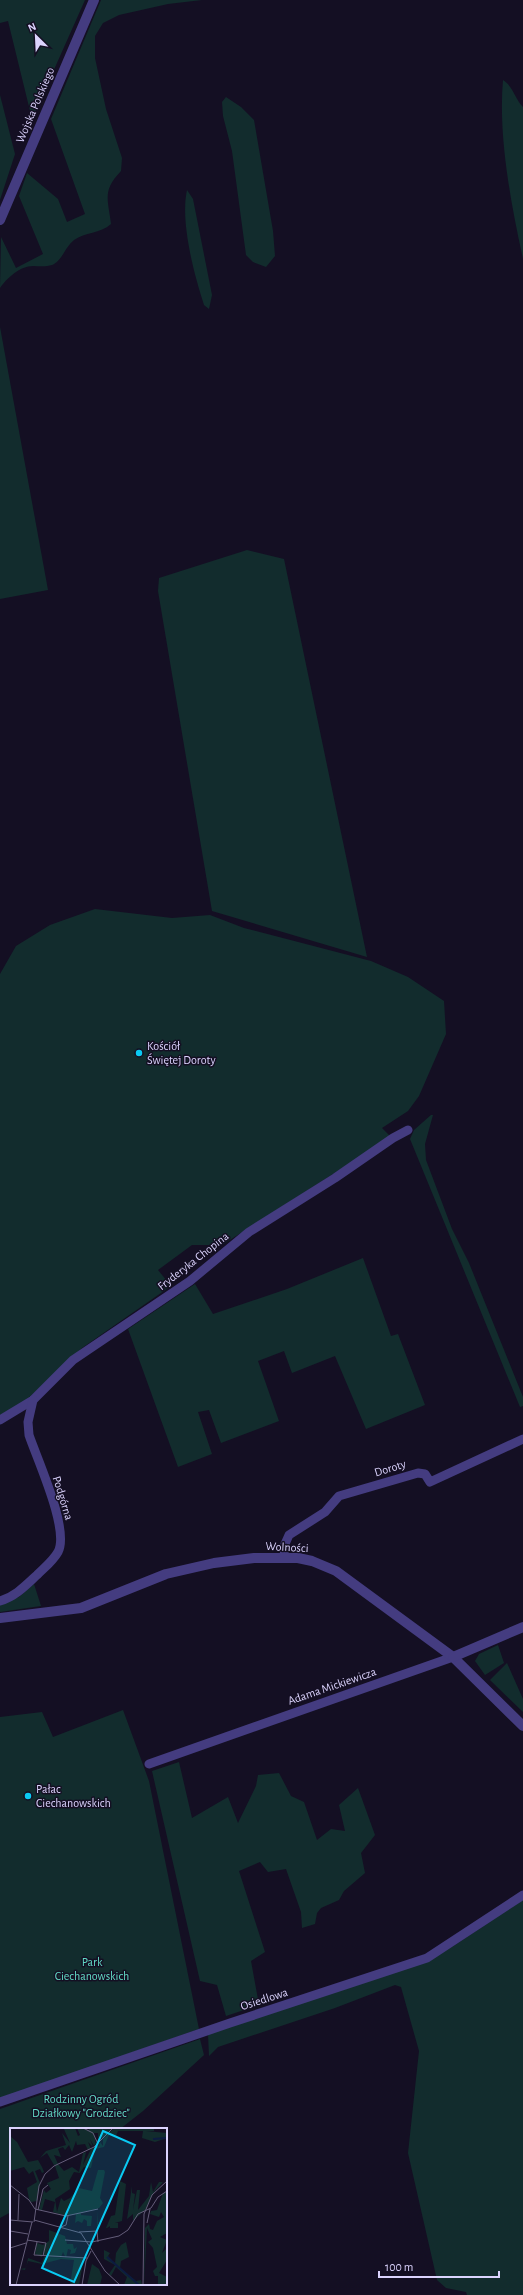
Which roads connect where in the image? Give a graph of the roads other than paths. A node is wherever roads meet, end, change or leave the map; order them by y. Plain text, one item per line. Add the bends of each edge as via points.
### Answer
1 (94, 0) edge
2 (0, 220) edge
3 (408, 1130) dead end
4 (33, 1400) junction
5 (0, 1420) edge
6 (523, 1439) edge
7 (284, 1558) junction
8 (0, 1601) edge
9 (0, 1618) edge
10 (523, 1627) edge
11 (453, 1657) junction
12 (523, 1726) edge
13 (149, 1764) dead end
14 (523, 1895) edge
15 (0, 2102) edge

1 - 2 street, Wojska Polskiego
3 - 4 street, Fryderyka Chopina via 249,1232 190,1281 73,1360
4 - 5 street, Fryderyka Chopina
4 - 8 street, Podgórna via 28,1422 29,1435 56,1510 61,1541 52,1561 20,1592
6 - 7 street, Doroty via 430,1482 425,1474 418,1472 340,1496 325,1512 289,1535
7 - 9 street, Wolności via 250,1559 188,1568 150,1580 81,1608
7 - 11 street, Wolności via 312,1561 336,1571
10 - 11 street, Adama Mickiewicza
11 - 12 street, Wolności
11 - 13 street, Adama Mickiewicza
14 - 15 street, Osiedlowa via 427,1958

